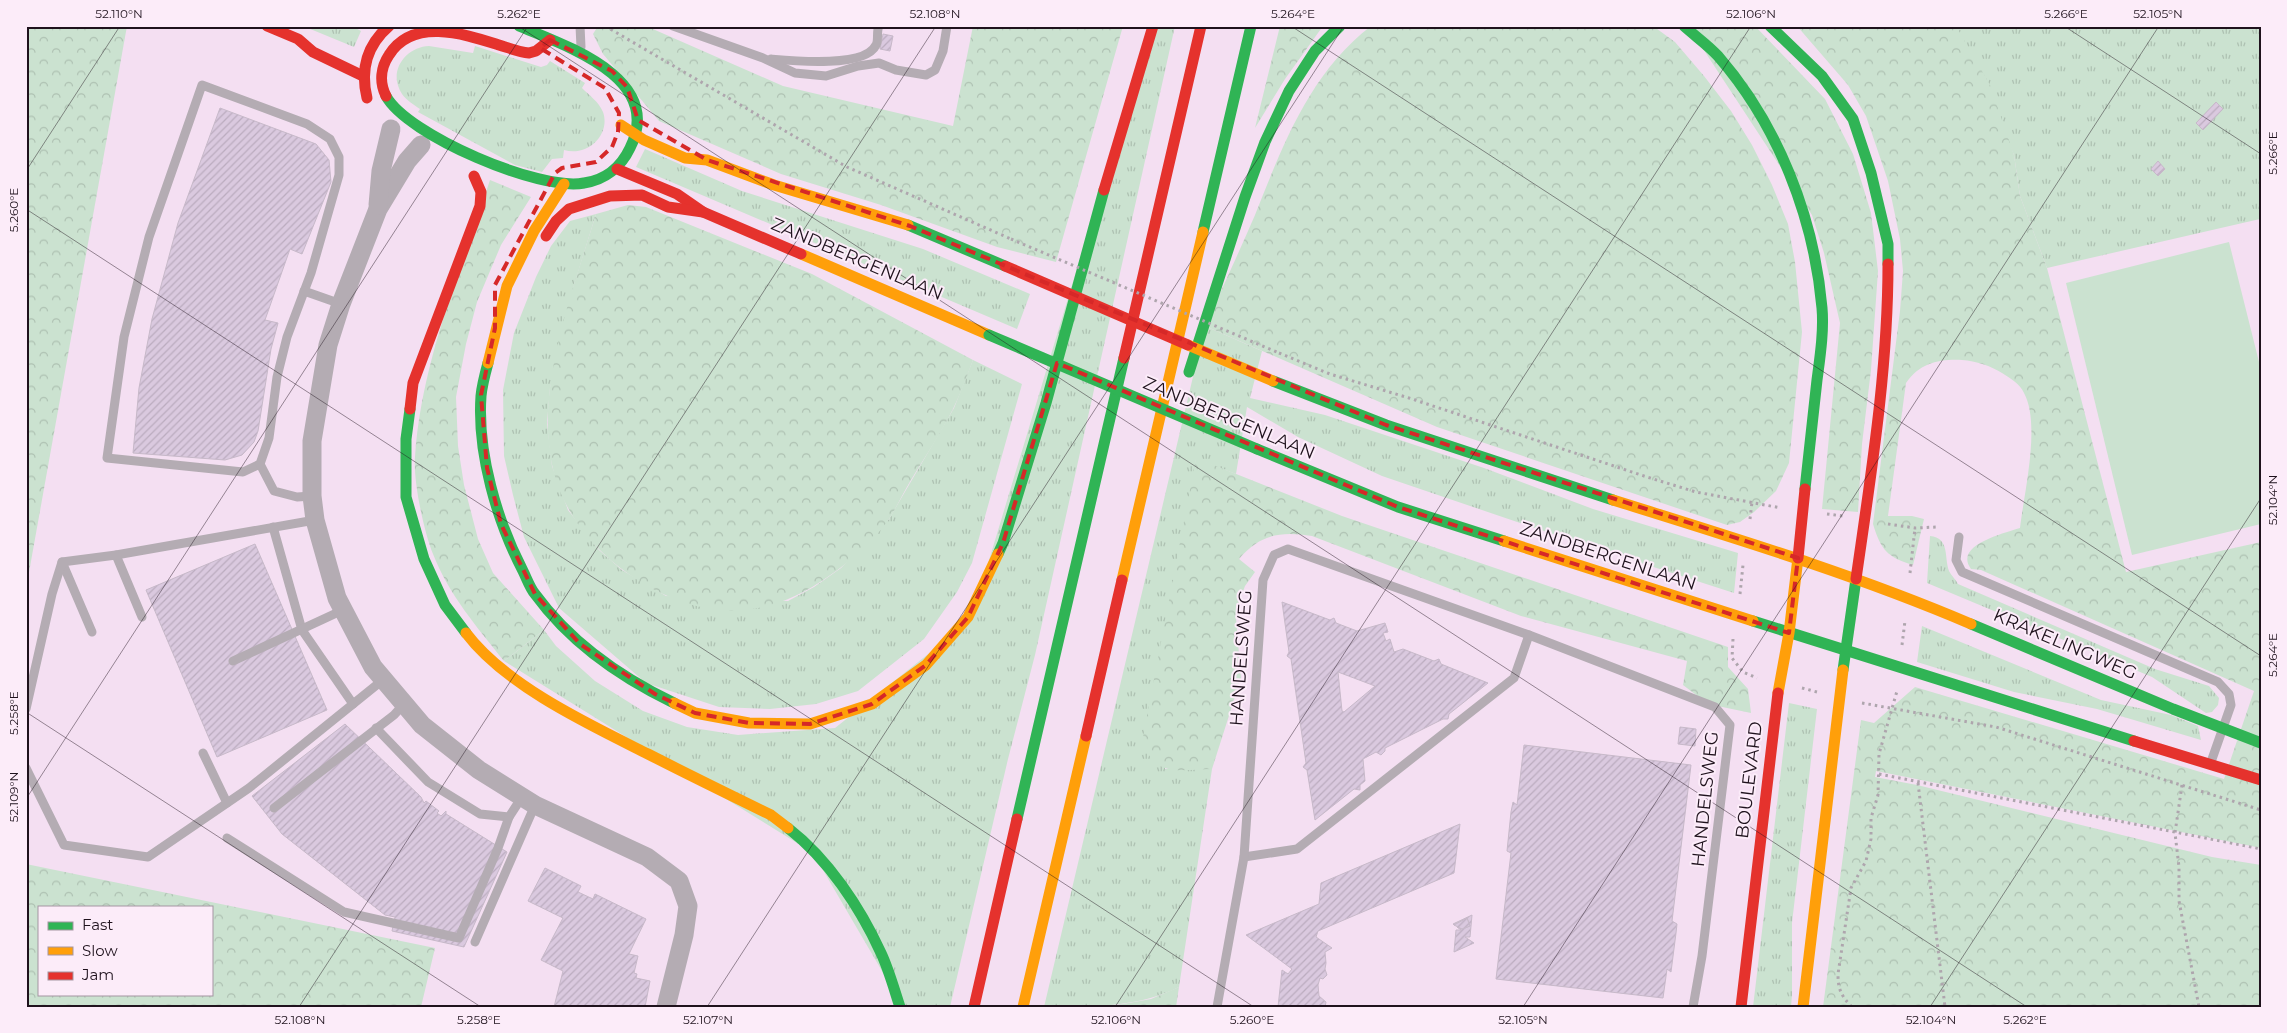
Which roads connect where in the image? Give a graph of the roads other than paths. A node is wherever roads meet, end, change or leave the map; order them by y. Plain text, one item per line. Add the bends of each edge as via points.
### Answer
1 (267, 26) edge
2 (389, 26) edge
3 (580, 26) edge
4 (672, 26) edge
5 (879, 26) edge
6 (946, 26) edge
7 (1152, 26) edge
8 (1201, 26) edge
9 (1251, 26) edge
10 (1340, 26) edge
11 (1684, 26) edge
12 (1770, 26) edge
13 (560, 31) dead end
14 (518, 32) edge
15 (298, 39) junction
16 (550, 40) junction
17 (325, 44) dead end
18 (544, 50) junction
19 (583, 54) junction
20 (764, 58) junction
21 (362, 60) junction
22 (382, 71) junction
23 (363, 76) junction
24 (372, 108) dead end
25 (638, 120) junction
26 (648, 128) dead end
27 (636, 135) junction
28 (409, 136) junction
29 (616, 139) dead end
30 (680, 143) dead end
31 (707, 160) junction
32 (463, 167) dead end
33 (562, 168) dead end
34 (617, 169) junction
35 (550, 182) junction
36 (564, 184) junction
37 (542, 194) dead end
38 (378, 209) junction
39 (703, 212) junction
40 (525, 223) dead end
41 (516, 240) dead end
42 (541, 244) dead end
43 (505, 263) dead end
44 (304, 291) junction
45 (514, 300) dead end
46 (341, 304) junction
47 (495, 328) junction
48 (1185, 387) dead end
49 (1179, 406) dead end
50 (1173, 425) dead end
51 (1164, 453) dead end
52 (260, 464) junction
53 (312, 496) junction
54 (315, 520) junction
55 (273, 527) junction
56 (1959, 537) dead end
57 (116, 555) junction
58 (1798, 558) junction
59 (62, 562) junction
60 (1856, 579) junction
61 (1118, 595) junction
62 (343, 610) junction
63 (142, 617) dead end
64 (302, 630) junction
65 (92, 632) dead end
66 (1789, 633) junction
67 (1529, 636) junction
68 (1846, 651) junction
69 (233, 661) dead end
70 (384, 679) junction
71 (353, 704) junction
72 (404, 704) junction
73 (26, 709) edge
74 (376, 728) junction
75 (2223, 730) junction
76 (2261, 744) edge
77 (203, 753) dead end
78 (2210, 765) junction
79 (26, 768) edge
80 (2261, 780) edge
81 (528, 801) junction
82 (227, 803) junction
83 (274, 808) dead end
84 (509, 817) junction
85 (227, 838) dead end
86 (1244, 857) junction
87 (475, 942) dead end
88 (666, 1007) edge
89 (900, 1007) edge
90 (974, 1007) edge
91 (1023, 1007) edge
92 (1217, 1007) edge
93 (1693, 1007) edge
94 (1741, 1007) edge
95 (1803, 1007) edge

1 - 15 main road
2 - 21 main road
3 - 19 lane
4 - 20 lane
5 - 20 lane via 877,45 868,53 830,62
6 - 20 lane via 943,50 935,70 926,75 896,70 879,63 826,76 796,73
7 - 47 main road via 1046,403 1003,543 968,617 926,665 872,704 810,724 748,723 695,713 655,694 580,644 535,594 514,554 492,497 481,423 481,395
8 - 90 main road
9 - 61 main road
10 - 48 main road via 1315,51 1289,92 1265,142
11 - 58 main road, BOULEVARD via 1717,55 1750,97 1783,157 1797,192 1814,256 1822,309
12 - 60 main road via 1822,76 1853,119 1871,174 1888,244 1888,313 1876,443
13 - 16 lane
14 - 16 main road
14 - 18 main road
15 - 17 main road
15 - 23 main road via 313,52
16 - 18 main road
16 - 19 main road
18 - 22 main road via 526,53 469,37 420,32 396,45
19 - 25 main road via 620,79 634,102
21 - 22 main road
21 - 23 main road
22 - 28 main road via 383,89 390,104 404,118
23 - 24 main road via 365,93
25 - 26 main road
25 - 27 main road
27 - 29 main road, ZANDBERGENLAAN via 619,118
27 - 31 main road, ZANDBERGENLAAN via 685,158
27 - 34 main road
28 - 35 main road
28 - 38 street via 407,160
28 - 38 street via 381,171
30 - 31 main road, ZANDBERGENLAAN
31 - 58 main road, ZANDBERGENLAAN, bridge via 774,185 910,226 1273,381 1386,425
32 - 89 main road via 474,176 481,192 480,206 412,384 406,439 406,497 424,559 445,605 477,647 533,692 601,731 771,815 807,843 840,883 882,953
33 - 35 main road
34 - 36 main road via 598,180
34 - 39 main road, ZANDBERGENLAAN via 677,194
35 - 36 main road
35 - 37 main road
36 - 47 main road via 534,231 511,278
38 - 46 street
39 - 42 main road via 668,207 642,195 610,196 569,210
39 - 66 main road, ZANDBERGENLAAN, bridge via 1398,507
40 - 41 main road
43 - 47 main road via 495,285
44 - 46 lane
44 - 52 lane via 287,336 277,377 269,438
44 - 52 lane via 339,175 339,157 330,139 308,124 202,85 148,237 124,337 108,458 243,472
45 - 47 main road
46 - 53 street via 328,345 312,441
49 - 50 main road
51 - 61 main road
52 - 53 lane via 274,491 296,497
53 - 54 street
54 - 55 lane
54 - 62 street via 336,598
55 - 57 lane
55 - 64 lane
56 - 75 lane via 1956,560 1962,572 2218,682 2229,694 2231,704
57 - 59 lane
57 - 63 lane
58 - 60 main road, ZANDBERGENLAAN
58 - 66 main road, BOULEVARD
59 - 65 lane
59 - 73 lane
60 - 68 main road
60 - 75 main road, KRAKELINGWEG via 1933,606
61 - 91 main road
62 - 64 lane
62 - 70 street via 373,667
64 - 69 lane
64 - 71 lane
66 - 68 main road, ZANDBERGENLAAN
66 - 94 main road, BOULEVARD via 1779,683
67 - 86 lane via 1514,678 1297,849
67 - 86 lane, HANDELSWEG via 1288,549 1274,555 1263,580
67 - 93 lane, HANDELSWEG via 1715,707 1730,725 1705,938
68 - 78 main road
68 - 95 main road
70 - 71 lane
70 - 72 street
71 - 82 lane
72 - 74 lane
72 - 81 street via 422,726 479,770
74 - 83 lane
74 - 84 lane via 428,782 480,814
75 - 76 main road, KRAKELINGWEG
75 - 78 lane
77 - 82 lane
78 - 80 main road
79 - 82 lane via 64,845 148,857
81 - 84 lane
81 - 87 lane
81 - 88 street via 648,857 679,881 688,906
84 - 85 lane via 459,938 344,912
86 - 92 lane, HANDELSWEG

